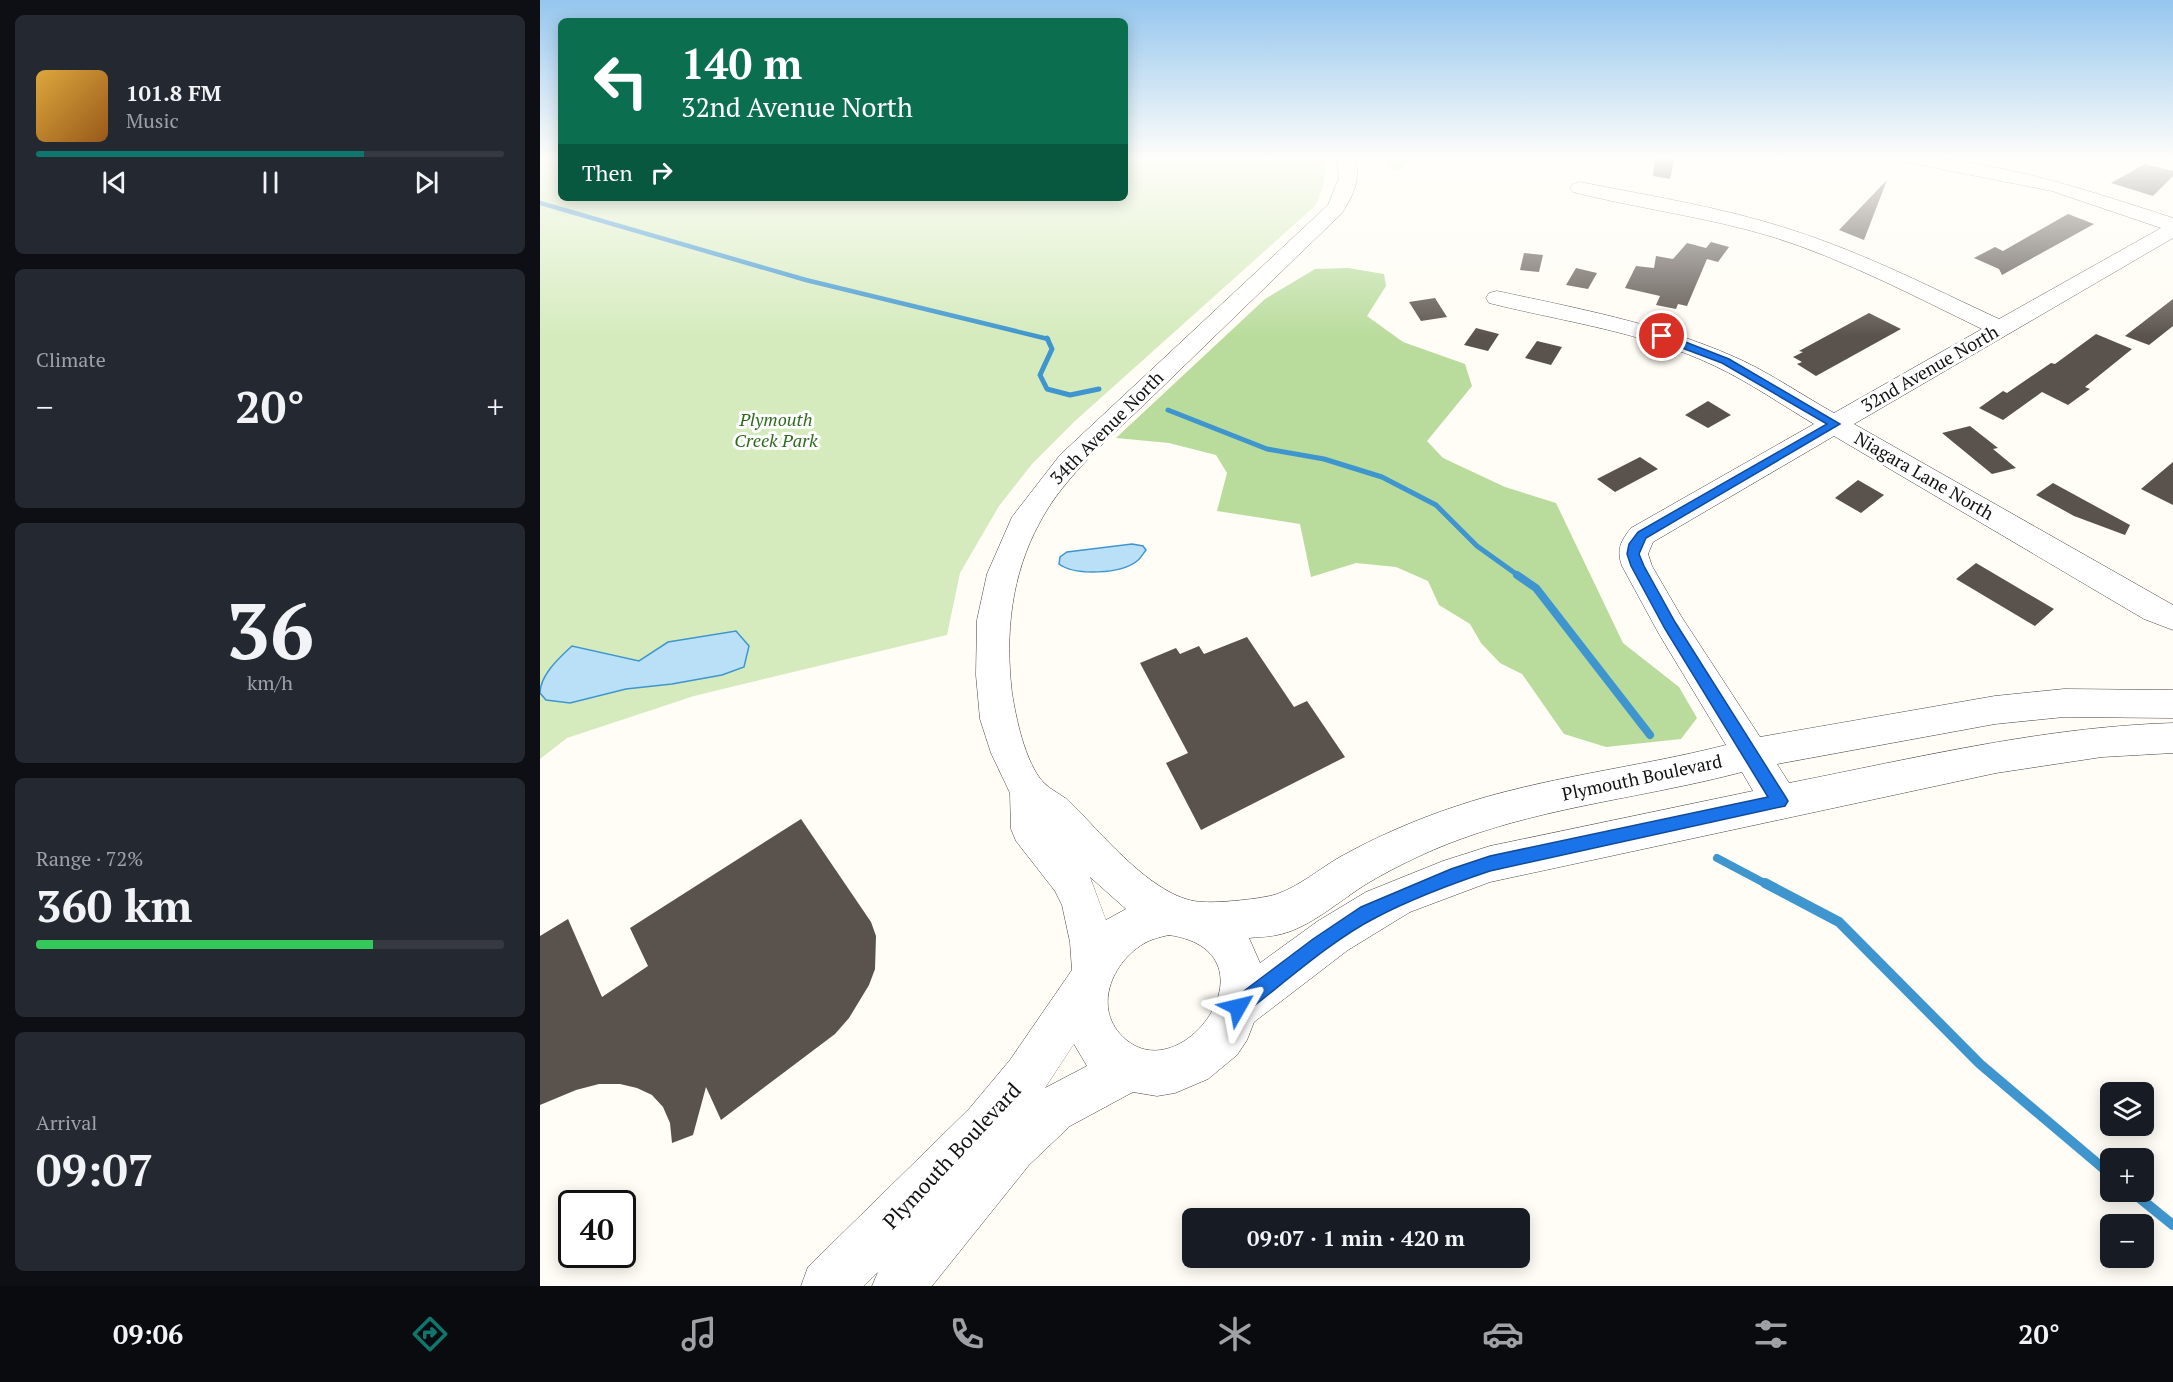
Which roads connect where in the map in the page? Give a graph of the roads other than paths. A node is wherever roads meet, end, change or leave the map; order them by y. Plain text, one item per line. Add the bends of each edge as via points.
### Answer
1 (1328, 217) edge
2 (1717, 217) edge
3 (2145, 217) edge
4 (2173, 227) edge
5 (1497, 298) dead end
6 (1999, 328) junction
7 (1835, 424) junction
8 (2173, 618) edge
9 (2173, 704) edge
10 (2173, 738) edge
11 (1750, 754) junction
12 (1029, 793) junction
13 (1780, 801) junction
14 (1187, 919) junction
15 (1089, 979) junction
16 (1238, 1007) junction
17 (1129, 1069) junction
18 (827, 1286) edge
19 (898, 1286) edge

1 - 12 street, 34th Avenue North via 1070,461 1039,498 1023,527 1002,574 997,597 993,675 1003,736
2 - 6 street via 1783,234 1872,269
3 - 4 street
4 - 6 street, 32nd Avenue North
5 - 7 street, Niagara Lane North via 1628,327 1694,347
6 - 7 street, 32nd Avenue North
7 - 8 street, Niagara Lane North
7 - 11 street, 32nd Avenue North via 1642,535 1635,544 1633,554 1643,576
9 - 11 street, Plymouth Boulevard via 2107,701 2031,705
10 - 13 street via 2054,746
11 - 13 street, 32nd Avenue North
11 - 14 street, Plymouth Boulevard via 1542,799 1457,823 1394,849 1278,915
12 - 14 street, 34th Avenue North via 1144,899
12 - 15 street, 34th Avenue North via 1030,829 1070,878 1082,905 1091,942
13 - 16 street via 1490,864 1451,877 1367,913
14 - 15 street via 1142,922 1122,933 1105,950
14 - 16 street via 1224,936 1237,956 1241,980
15 - 17 street via 1086,1017 1093,1039 1108,1057
15 - 18 street, Plymouth Boulevard via 1026,1076 986,1125
16 - 17 street via 1231,1024 1193,1062 1161,1072
17 - 19 street, Plymouth Boulevard via 1053,1109 1012,1148

